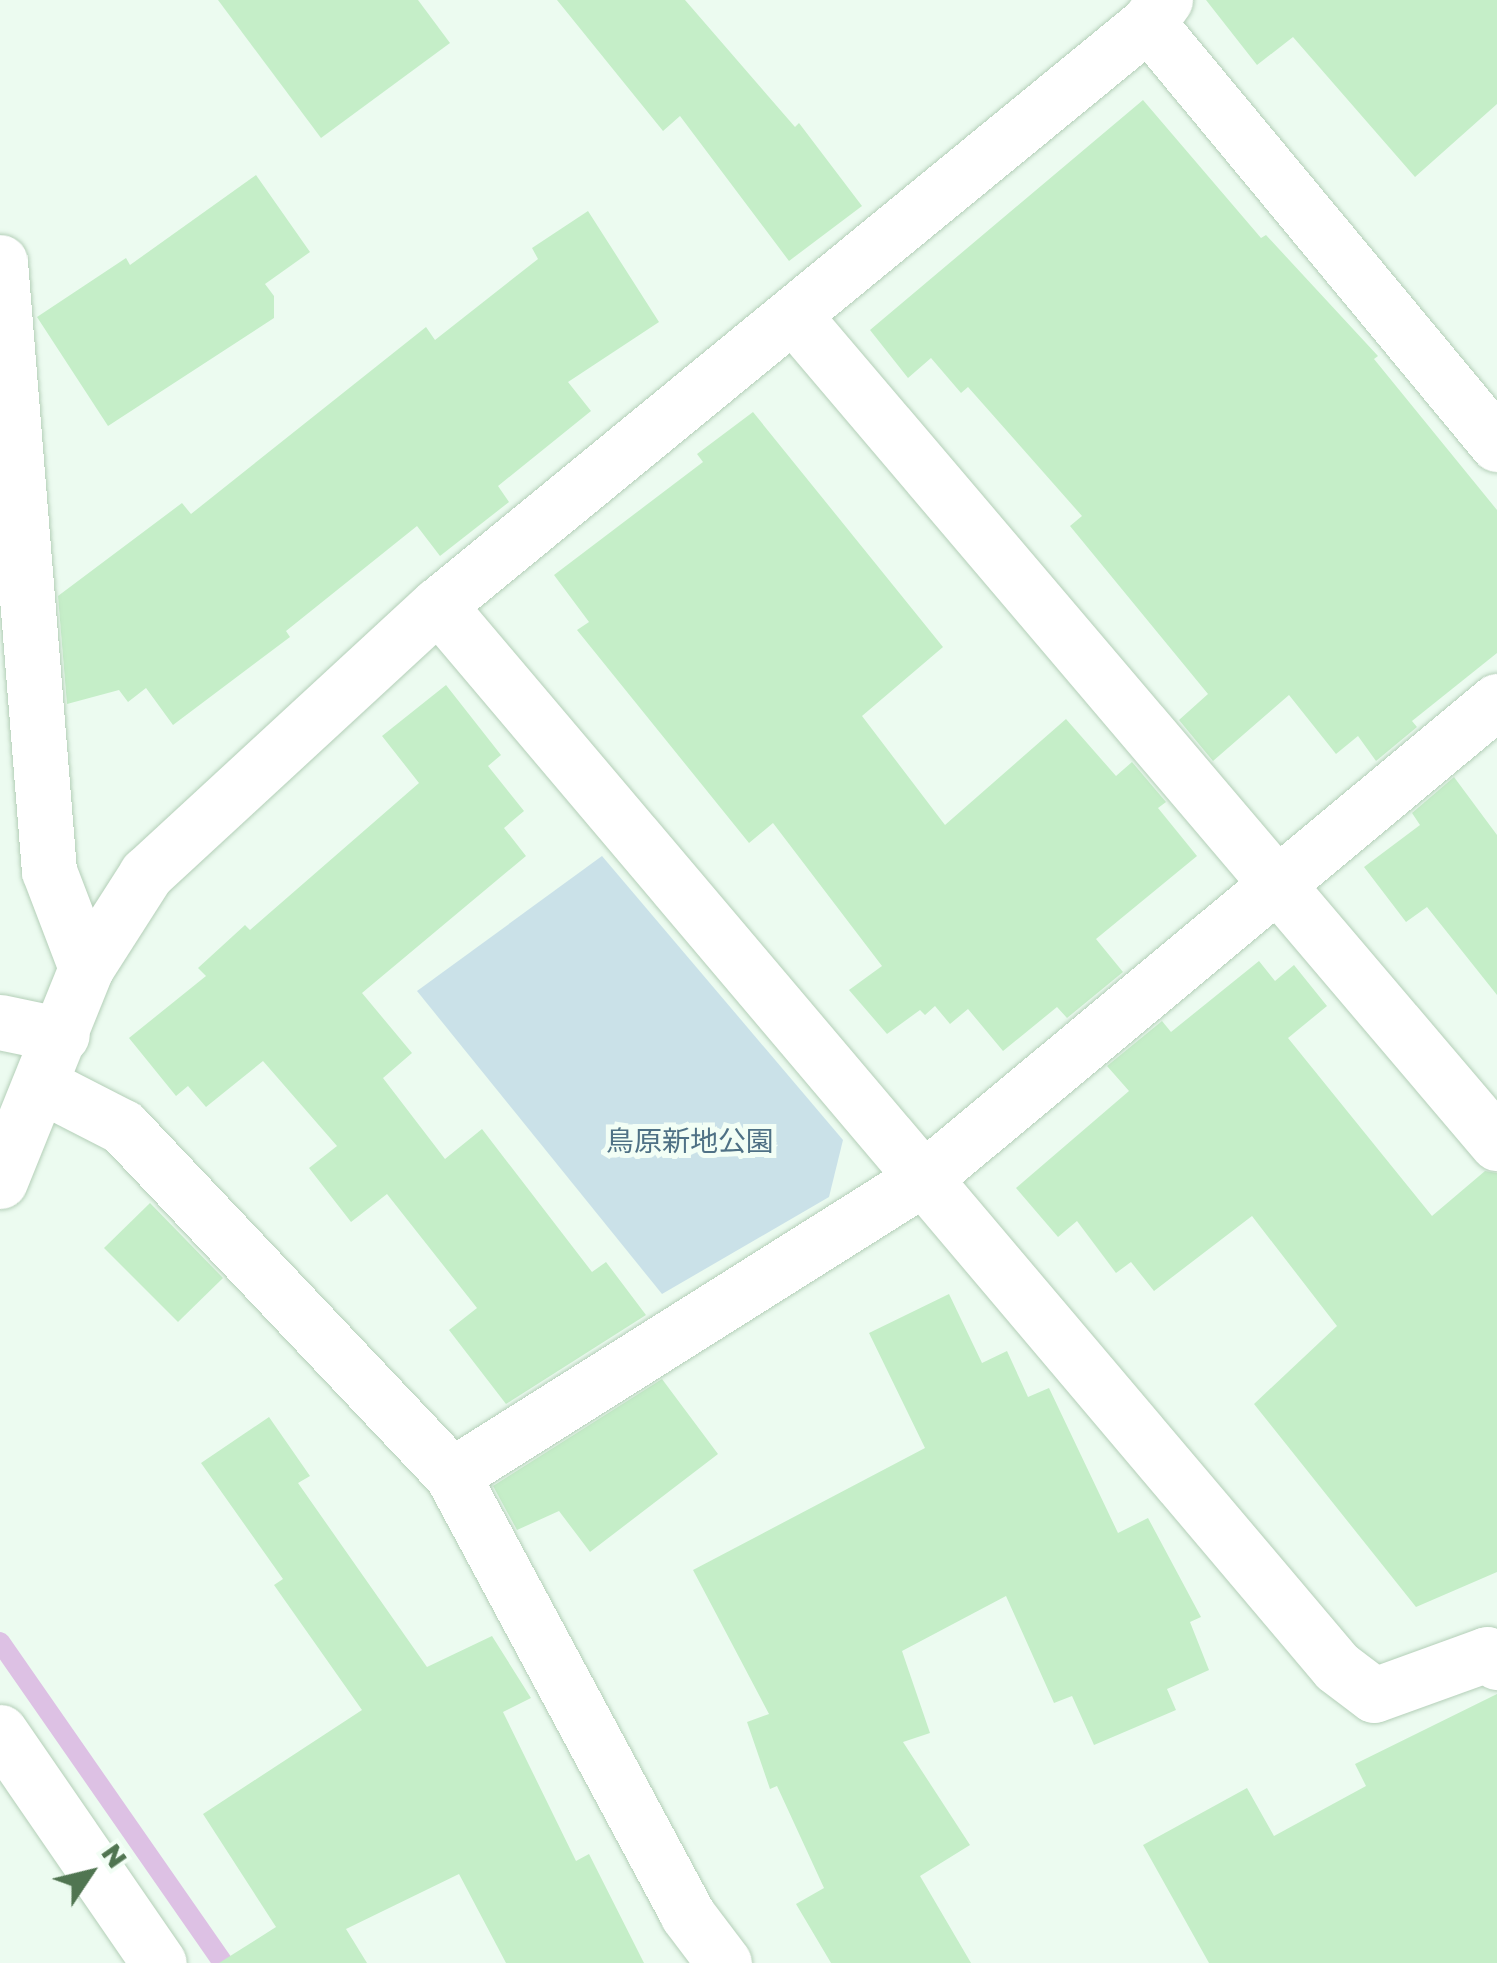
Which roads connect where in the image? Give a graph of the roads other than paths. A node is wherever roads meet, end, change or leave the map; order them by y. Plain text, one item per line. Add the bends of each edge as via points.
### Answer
1 (1156, 12) edge
2 (0, 262) edge
3 (793, 315) junction
4 (1497, 444) edge
5 (438, 605) junction
6 (1497, 700) edge
7 (1272, 885) junction
8 (86, 968) junction
9 (0, 1022) edge
10 (62, 1035) junction
11 (41, 1085) junction
12 (1497, 1143) edge
13 (925, 1177) junction
14 (0, 1181) edge
15 (452, 1475) junction
16 (1497, 1662) edge
17 (0, 1732) edge
18 (158, 1963) edge
19 (724, 1963) edge

1 - 3 street
1 - 4 street
2 - 8 street via 49,871
3 - 5 street
3 - 7 street
5 - 8 street via 146,874
5 - 13 street
6 - 7 street
7 - 12 street
7 - 13 street
8 - 10 street
9 - 10 street
10 - 11 street
11 - 14 street
11 - 15 street via 124,1127
13 - 15 street
13 - 16 street via 1336,1668 1374,1695 1487,1654
15 - 19 street via 687,1914
17 - 18 street

